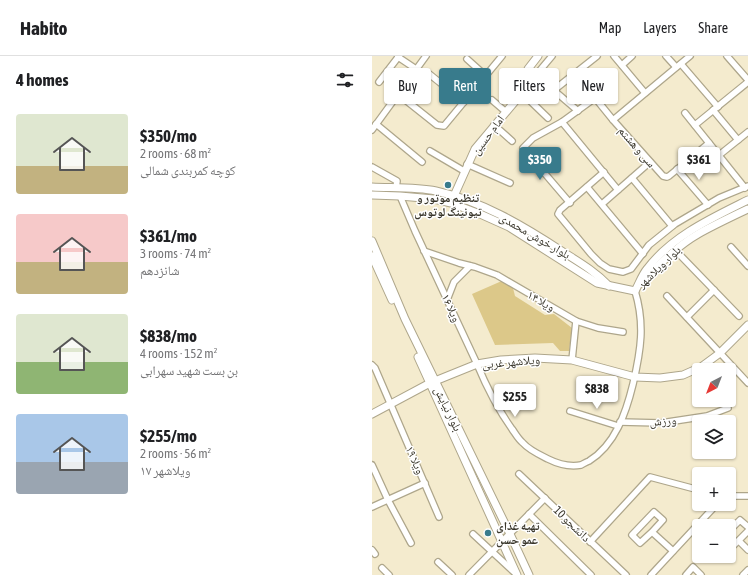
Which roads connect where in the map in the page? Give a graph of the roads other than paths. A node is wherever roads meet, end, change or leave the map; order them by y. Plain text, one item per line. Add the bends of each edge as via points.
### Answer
1 (398, 56) edge
2 (426, 56) edge
3 (502, 56) edge
4 (538, 56) edge
5 (552, 56) edge
6 (614, 56) edge
7 (632, 56) edge
8 (666, 56) edge
9 (690, 56) edge
10 (727, 56) edge
11 (594, 57) edge
12 (467, 59) dead end
13 (622, 65) junction
14 (679, 66) junction
15 (415, 68) edge
16 (417, 68) edge
17 (477, 68) edge
18 (529, 68) edge
19 (542, 68) edge
20 (581, 68) edge
21 (491, 70) edge
22 (431, 75) edge
23 (567, 79) edge
24 (379, 82) dead end
25 (439, 82) edge
26 (747, 83) edge
27 (559, 86) edge
28 (748, 91) edge
29 (645, 93) junction
30 (559, 94) edge
31 (492, 100) dead end
32 (391, 104) edge
33 (411, 104) edge
34 (462, 104) edge
35 (513, 104) edge
36 (533, 104) edge
37 (587, 104) edge
38 (600, 104) edge
39 (715, 108) junction
40 (578, 111) junction
41 (506, 112) junction
42 (685, 113) dead end
43 (548, 118) dead end
44 (613, 120) junction
45 (562, 122) junction
46 (376, 124) junction
47 (695, 124) junction
48 (494, 125) junction
49 (372, 130) edge
50 (748, 132) edge
51 (738, 140) junction
52 (512, 141) dead end
53 (709, 143) junction
54 (430, 151) dead end
55 (718, 156) junction
56 (422, 162) dead end
57 (650, 162) junction
58 (372, 167) edge
59 (466, 168) junction
60 (677, 169) junction
61 (604, 172) junction
62 (632, 178) junction
63 (510, 183) dead end
64 (372, 187) edge
65 (587, 187) junction
66 (746, 187) edge
67 (396, 188) junction
68 (618, 190) junction
69 (372, 195) edge
70 (400, 196) junction
71 (454, 196) junction
72 (747, 201) edge
73 (570, 203) junction
74 (602, 204) junction
75 (708, 205) junction
76 (748, 209) edge
77 (672, 226) junction
78 (372, 241) edge
79 (547, 241) junction
80 (731, 247) dead end
81 (543, 248) junction
82 (424, 251) junction
83 (643, 254) junction
84 (680, 254) dead end
85 (372, 256) edge
86 (379, 266) junction
87 (470, 266) junction
88 (748, 266) edge
89 (609, 286) junction
90 (714, 290) junction
91 (636, 291) junction
92 (667, 296) dead end
93 (447, 300) junction
94 (739, 316) dead end
95 (687, 317) junction
96 (576, 321) junction
97 (748, 325) edge
98 (623, 332) dead end
99 (720, 353) junction
100 (572, 360) junction
101 (477, 364) junction
102 (372, 365) edge
103 (635, 377) junction
104 (432, 382) junction
105 (748, 383) edge
106 (390, 404) junction
107 (728, 408) dead end
108 (570, 410) dead end
109 (372, 414) edge
110 (619, 424) junction
111 (459, 438) junction
112 (372, 465) edge
113 (519, 474) dead end
114 (425, 483) junction
115 (692, 488) edge
116 (488, 490) junction
117 (480, 493) junction
118 (736, 496) edge
119 (748, 496) edge
120 (544, 498) junction
121 (388, 500) junction
122 (372, 507) edge
123 (711, 511) edge
124 (530, 514) junction
125 (439, 517) dead end
126 (736, 524) edge
127 (748, 527) edge
128 (748, 531) edge
129 (652, 532) junction
130 (473, 534) dead end
131 (510, 534) junction
132 (502, 541) junction
133 (739, 541) junction
134 (590, 542) junction
135 (411, 544) dead end
136 (736, 544) edge
137 (748, 550) edge
138 (492, 551) junction
139 (673, 552) junction
140 (438, 562) dead end
141 (382, 568) dead end
142 (748, 570) edge
143 (389, 575) edge
144 (452, 575) edge
145 (469, 575) edge
146 (517, 575) edge
147 (528, 575) edge
148 (591, 575) edge
149 (626, 575) edge
150 (651, 575) edge
151 (686, 575) edge
152 (701, 575) edge
153 (743, 575) edge

1 - 15 street
1 - 24 street
2 - 16 street
3 - 21 street
4 - 18 street, امام حسین
5 - 19 street
6 - 13 street
7 - 13 street
8 - 14 street
9 - 14 street
10 - 26 street
11 - 20 street
12 - 17 street
13 - 29 street
14 - 29 street
14 - 39 street
22 - 25 street
23 - 27 street
26 - 28 street
26 - 39 street
29 - 44 street
30 - 40 street
31 - 41 street
32 - 46 street
33 - 34 street via 441,126 446,125
35 - 41 street, امام حسین
36 - 43 street
37 - 40 street
38 - 44 street, سی و هشتم
39 - 47 street
39 - 51 street
40 - 45 street
41 - 48 street, امام حسین
42 - 47 street
44 - 57 street, سی و هشتم
45 - 61 street
45 - 73 street via 533,138 523,148
46 - 49 street
46 - 56 street
47 - 53 street
48 - 52 street
48 - 59 street, امام حسین via 475,149
50 - 51 street
51 - 55 street
53 - 55 street
53 - 60 street, سی و هشتم
54 - 59 street
55 - 66 street
57 - 60 street, سی و هشتم via 665,177
57 - 62 street
58 - 67 street via 397,181
59 - 63 street
59 - 71 street, امام حسین
60 - 75 street
61 - 65 street
61 - 68 street
62 - 68 street
62 - 77 street
64 - 67 street, بلوار خوش محمدی
65 - 73 street
65 - 74 street
66 - 75 street
67 - 71 street, بلوار خوش محمدی via 434,191
68 - 74 street
69 - 70 street, بلوار خوش محمدی
70 - 81 street, بلوار خوش محمدی via 451,203 509,227
70 - 82 street, ۱۶ ویلا
71 - 79 street, بلوار خوش محمدی via 514,221
72 - 91 street, بلوار ویلاشهر via 679,238 646,269
73 - 83 street via 560,210 559,216 600,263 623,272 631,269
74 - 83 street
75 - 77 street
76 - 91 street, بلوار ویلاشهر via 697,234 652,273
77 - 83 street via 649,245
78 - 86 street, بلوار نیایش
79 - 81 street
79 - 89 street, بلوار خوش محمدی via 600,276
80 - 88 street
81 - 89 street, بلوار خوش محمدی via 597,284
82 - 87 street, ۱۴ ویلا
82 - 93 street, ۱۶ ویلا
84 - 90 street
85 - 86 street, بلوار نیایش
86 - 104 street, بلوار نیایش
87 - 93 street via 454,282
87 - 96 street, ۱۴ ویلا via 497,275
89 - 91 street
90 - 94 street
90 - 95 street
91 - 103 street via 642,329
92 - 95 street
93 - 101 street, ۱۶ ویلا
95 - 99 street
96 - 98 street, ۱۴ ویلا
96 - 100 street
97 - 99 street, ویلاشهر غربی
99 - 103 street, ویلاشهر غربی via 701,367 683,375 660,378
99 - 105 street
100 - 101 street, ویلاشهر غربی via 535,358
100 - 103 street, ویلاشهر غربی
101 - 104 street, ویلاشهر غربی
101 - 110 street, ۱۶ ویلا via 497,407 523,444 560,465 581,465 599,455 614,436
102 - 106 street, ۱۹ ویلا
103 - 110 street
104 - 106 street, ویلاشهر غربی
104 - 111 street, بلوار نیایش
106 - 109 street, ویلاشهر غربی
106 - 114 street, ۱۹ ویلا
107 - 110 street, ورزش via 707,416 661,423
108 - 110 street, ورزش
111 - 116 street, بلوار نیایش
111 - 117 street, بلوار نیایش
112 - 121 street
113 - 120 street, دانشجو 10
114 - 121 street
114 - 125 street, ۱۹ ویلا
115 - 134 street via 650,477
116 - 117 street
116 - 131 street, بلوار نیایش
117 - 132 street, بلوار نیایش
118 - 119 street
120 - 124 street
120 - 134 street, دانشجو 10
121 - 122 street
121 - 135 street
123 - 139 street
124 - 131 street
124 - 148 street
126 - 127 street via 740,520
128 - 133 street
129 - 129 street via 663,520 654,512 632,535 640,543
129 - 139 street
130 - 138 street
131 - 132 street
131 - 147 street, بلوار نیایش
132 - 138 street
132 - 146 street, بلوار نیایش
133 - 136 street
133 - 137 street
134 - 149 street, دانشجو 10
138 - 145 street
138 - 146 street
139 - 150 street
140 - 144 street
141 - 143 street
142 - 153 street
151 - 152 street via 693,567

